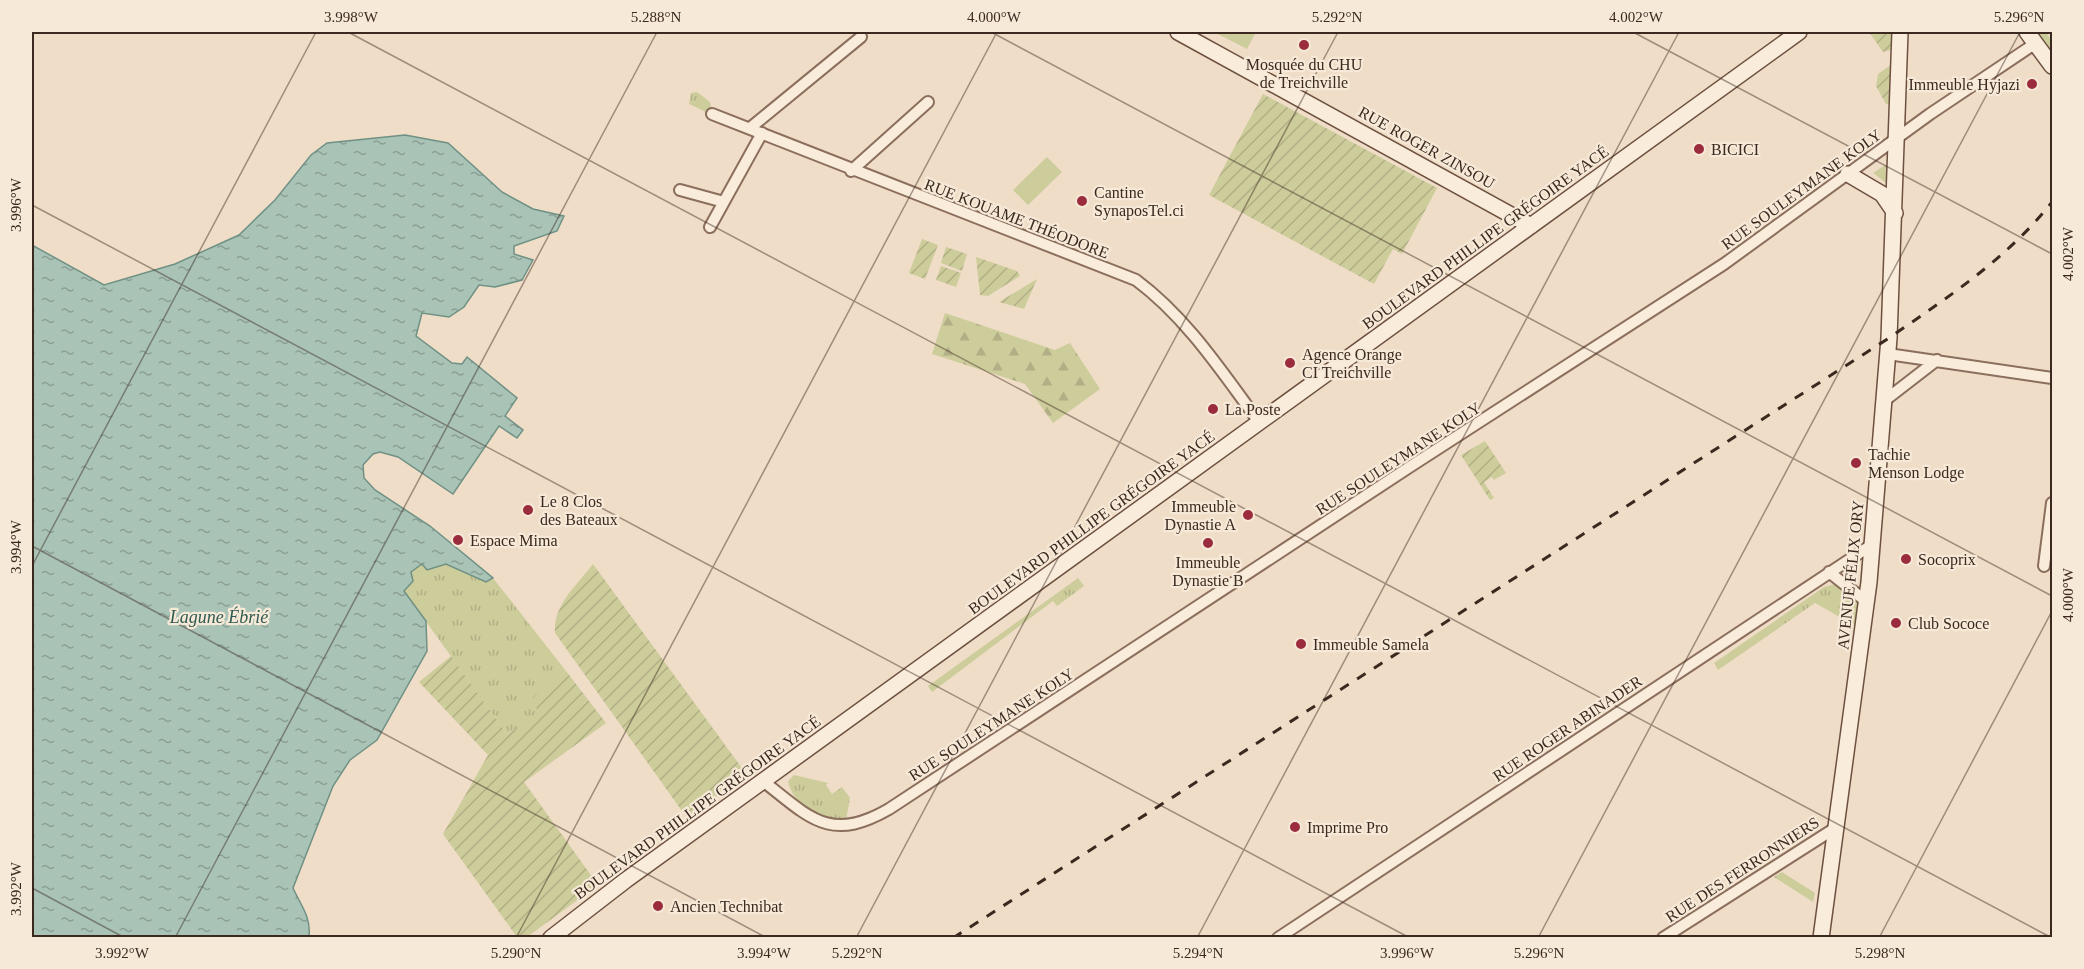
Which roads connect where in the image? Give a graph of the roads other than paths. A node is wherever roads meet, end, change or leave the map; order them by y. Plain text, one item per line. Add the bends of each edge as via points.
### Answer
1 (1178, 32) edge
2 (1798, 32) edge
3 (1900, 32) edge
4 (861, 37) dead end
5 (2031, 37) edge
6 (2052, 66) edge
7 (928, 102) dead end
8 (712, 114) dead end
9 (750, 128) junction
10 (762, 133) junction
11 (1898, 137) junction
12 (852, 171) junction
13 (1848, 174) junction
14 (680, 190) dead end
15 (724, 202) junction
16 (1895, 214) junction
17 (1532, 226) junction
18 (710, 227) dead end
19 (1888, 354) junction
20 (1937, 360) junction
21 (2052, 378) edge
22 (1884, 401) junction
23 (1259, 422) junction
24 (2052, 503) edge
25 (1873, 544) junction
26 (2044, 566) dead end
27 (1829, 572) junction
28 (1867, 602) junction
29 (763, 781) junction
30 (1837, 826) junction
31 (551, 938) edge
32 (1278, 938) edge
33 (1663, 938) edge
34 (1821, 938) edge

1 - 17 main road, RUE ROGER ZINSOU
2 - 17 main road, BOULEVARD PHILLIPE GRÉGOIRE YACÉ
3 - 11 main road, AVENUE FÉLIX ORY
4 - 9 street
5 - 6 main road
5 - 11 street, RUE SOULEYMANE KOLY
7 - 12 street
8 - 9 street, RUE KOUAME THÉODORE
9 - 10 street, RUE KOUAME THÉODORE
10 - 12 street, RUE KOUAME THÉODORE
10 - 15 street
11 - 13 street, RUE SOULEYMANE KOLY
11 - 16 main road, AVENUE FÉLIX ORY
12 - 23 street, RUE KOUAME THÉODORE via 1136,280 1190,330
13 - 16 main road via 1882,194
13 - 29 street, RUE SOULEYMANE KOLY via 1725,264 870,819 849,825 820,822
14 - 15 street
15 - 18 street
16 - 19 main road, AVENUE FÉLIX ORY
17 - 23 main road, BOULEVARD PHILLIPE GRÉGOIRE YACÉ
19 - 20 street
19 - 22 main road, AVENUE FÉLIX ORY
20 - 21 street
20 - 22 street
22 - 25 main road, AVENUE FÉLIX ORY
23 - 29 main road, BOULEVARD PHILLIPE GRÉGOIRE YACÉ
24 - 26 street
25 - 27 street, RUE ROGER ABINADER
25 - 28 main road, AVENUE FÉLIX ORY
27 - 28 street
27 - 32 street, RUE ROGER ABINADER
28 - 30 main road, AVENUE FÉLIX ORY
29 - 31 main road, BOULEVARD PHILLIPE GRÉGOIRE YACÉ
30 - 33 street, RUE DES FERRONNIERS
30 - 34 main road, AVENUE FÉLIX ORY

